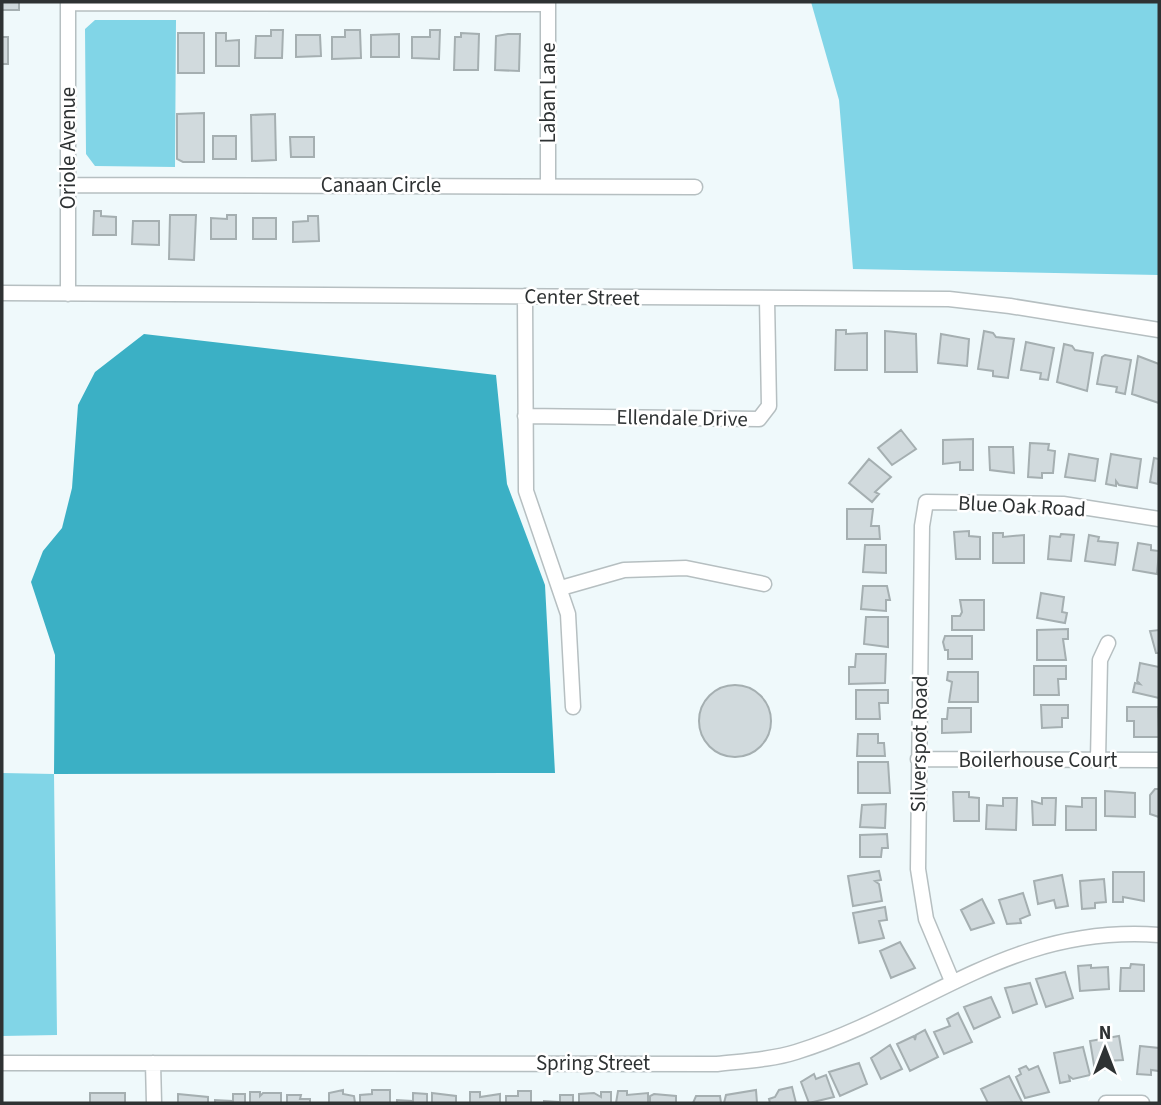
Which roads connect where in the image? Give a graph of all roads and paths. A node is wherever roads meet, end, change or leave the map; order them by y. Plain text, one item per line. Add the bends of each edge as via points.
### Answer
1 (68, 3) edge
2 (362, 3) edge
3 (548, 3) edge
4 (68, 185) junction
5 (548, 185) junction
6 (695, 187) dead end
7 (2, 293) edge
8 (68, 294) junction
9 (525, 296) junction
10 (767, 299) junction
11 (1159, 330) edge
12 (525, 416) junction
13 (926, 502) joint
14 (1159, 519) edge
15 (764, 584) dead end
16 (561, 587) junction
17 (1108, 643) dead end
18 (573, 707) dead end
19 (918, 759) junction
20 (1098, 760) junction
21 (1159, 760) edge
22 (1159, 935) edge
23 (952, 981) junction
24 (2, 1063) edge
25 (153, 1063) junction
26 (154, 1103) edge
27 (1106, 1103) edge
28 (1142, 1103) edge

1 - 2 street
1 - 4 street, Oriole Avenue
2 - 3 street
3 - 5 street, Laban Lane
4 - 5 street, Canaan Circle
4 - 8 street, Oriole Avenue
5 - 6 street, Canaan Circle
7 - 8 street, Center Street
8 - 9 street, Center Street
9 - 10 street, Center Street
9 - 12 street
10 - 11 street, Center Street via 979,301
10 - 12 street, Ellendale Drive via 769,406 759,419
12 - 16 street via 526,491
13 - 14 street, Blue Oak Road via 1063,504
13 - 19 street, Silverspot Road
15 - 16 street via 686,568 624,570
16 - 18 street via 568,614
17 - 20 street via 1100,660
19 - 20 street, Boilerhouse Court
19 - 23 street, Silverspot Road via 920,893
20 - 21 street, Boilerhouse Court
22 - 23 street, Spring Street via 1061,940
23 - 25 street, Spring Street via 803,1049 717,1064
24 - 25 street, Spring Street
25 - 26 street
27 - 28 street

